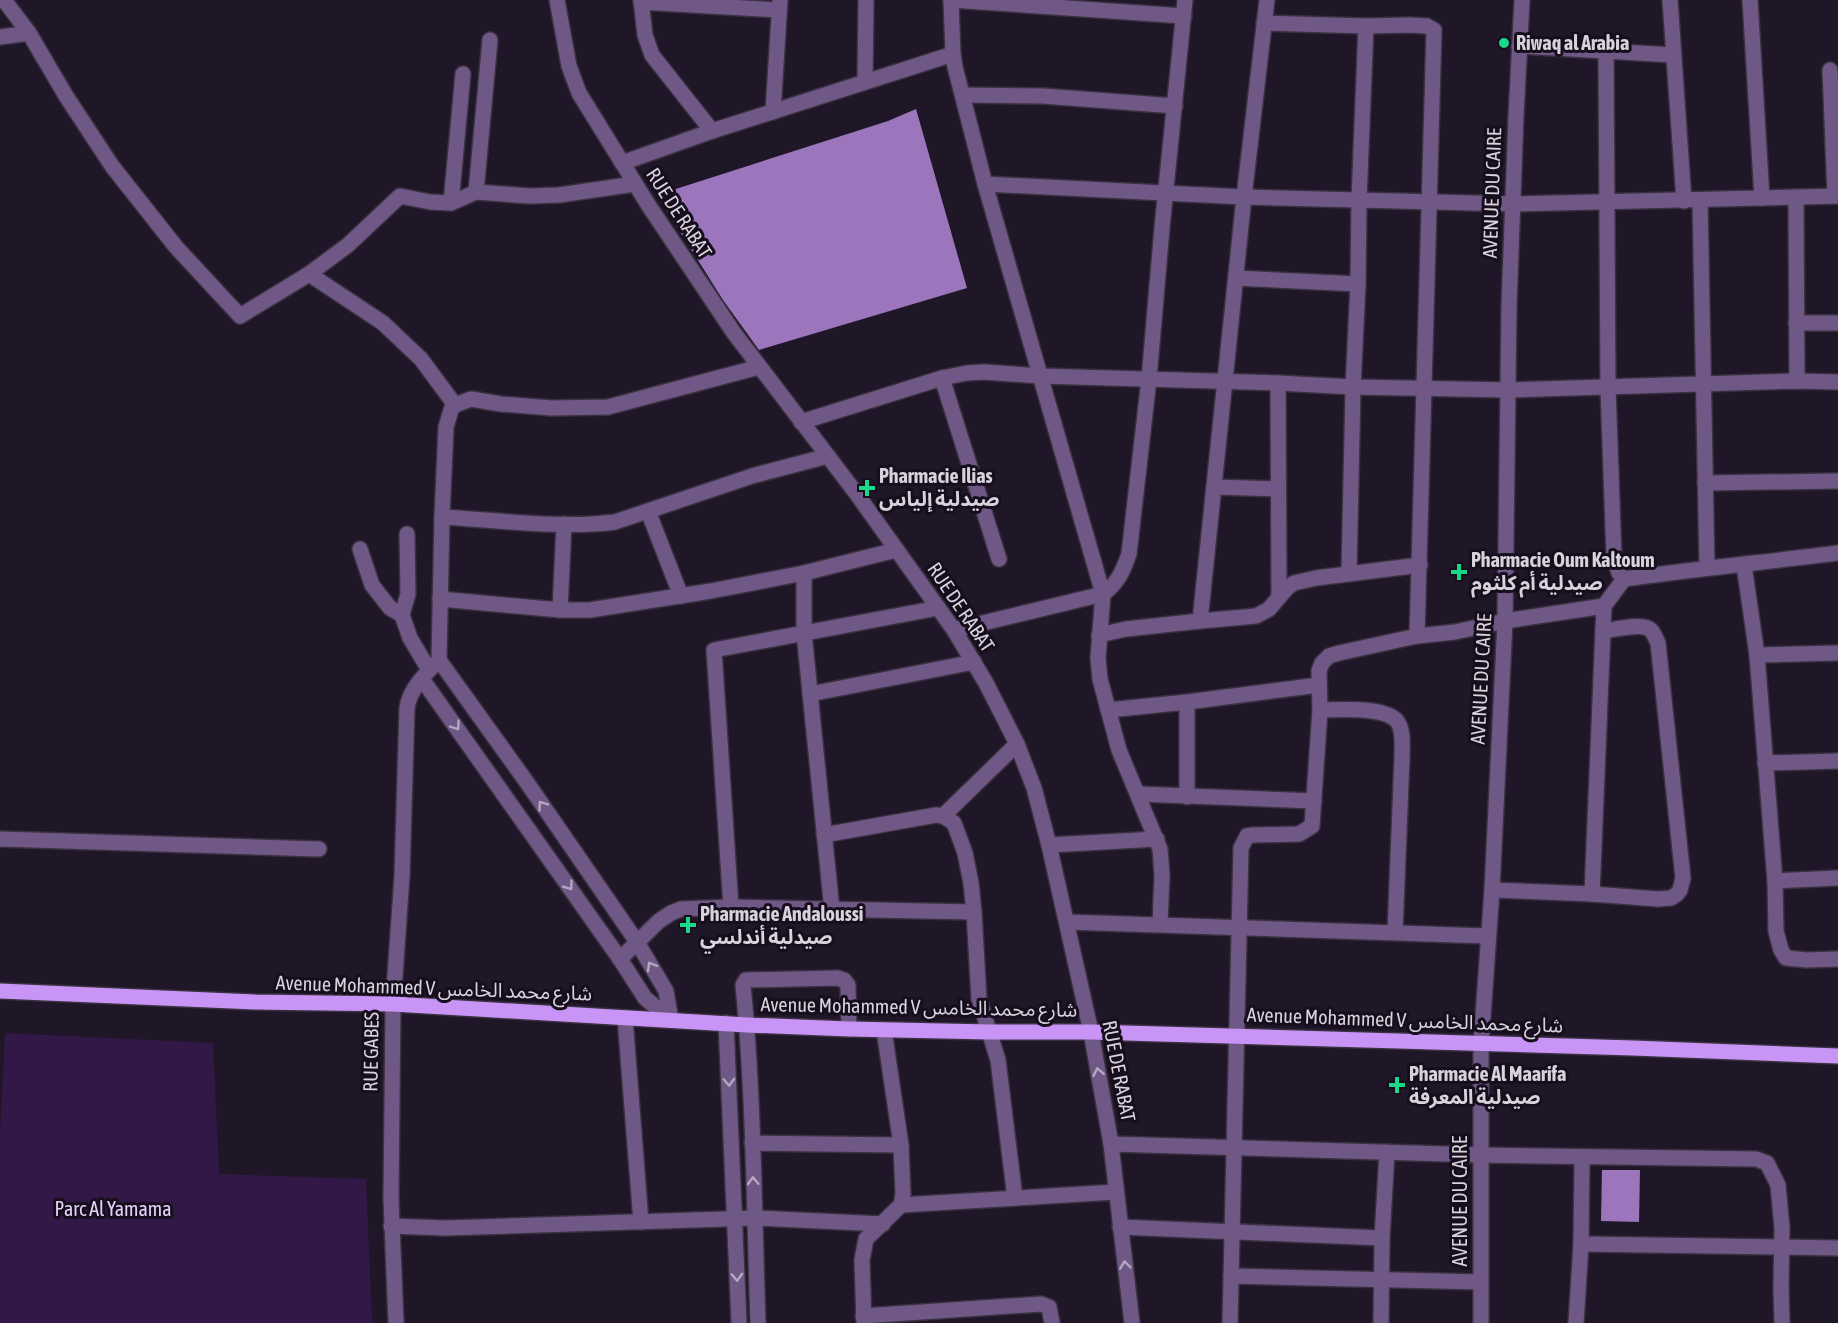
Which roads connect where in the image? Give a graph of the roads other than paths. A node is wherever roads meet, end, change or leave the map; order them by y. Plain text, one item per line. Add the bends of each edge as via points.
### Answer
1 (4, 0) edge
2 (557, 0) edge
3 (866, 0) edge
4 (951, 0) edge
5 (1185, 0) edge
6 (1267, 0) edge
7 (1522, 0) edge
8 (1670, 0) edge
9 (1750, 0) edge
10 (641, 1) edge
11 (780, 5) edge
12 (1184, 16) junction
13 (1264, 22) junction
14 (1366, 26) junction
15 (29, 33) junction
16 (0, 37) edge
17 (490, 39) dead end
18 (1519, 46) junction
19 (1606, 51) junction
20 (953, 54) junction
21 (1673, 55) junction
22 (1830, 70) dead end
23 (463, 74) dead end
24 (865, 82) junction
25 (963, 95) junction
26 (1175, 106) junction
27 (773, 112) junction
28 (712, 130) junction
29 (622, 163) junction
30 (635, 184) junction
31 (986, 184) junction
32 (476, 192) junction
33 (1165, 193) junction
34 (1837, 196) edge
35 (1244, 197) junction
36 (1796, 197) junction
37 (1762, 198) junction
38 (1359, 200) junction
39 (1692, 200) junction
40 (1429, 202) junction
41 (1607, 202) junction
42 (451, 203) junction
43 (1513, 204) junction
44 (309, 274) junction
45 (1236, 278) junction
46 (1358, 284) junction
47 (1838, 322) edge
48 (1796, 323) junction
49 (759, 367) junction
50 (1041, 376) junction
51 (942, 378) junction
52 (1149, 380) junction
53 (1797, 381) junction
54 (1226, 382) junction
55 (1838, 382) edge
56 (1278, 383) junction
57 (1704, 385) junction
58 (1353, 387) junction
59 (1608, 388) junction
60 (1423, 389) junction
61 (1509, 390) junction
62 (455, 405) junction
63 (801, 422) junction
64 (828, 456) junction
65 (1838, 481) edge
66 (1705, 483) junction
67 (1215, 487) junction
68 (1278, 489) junction
69 (648, 511) junction
70 (442, 516) junction
71 (564, 524) junction
72 (407, 534) dead end
73 (360, 549) dead end
74 (896, 550) junction
75 (1838, 553) edge
76 (999, 559) dead end
77 (1420, 565) junction
78 (1744, 565) junction
79 (1707, 568) junction
80 (804, 573) junction
81 (1350, 574) junction
82 (1624, 579) junction
83 (1103, 594) junction
84 (681, 596) junction
85 (1279, 597) junction
86 (440, 599) junction
87 (1604, 606) junction
88 (938, 608) junction
89 (560, 610) junction
90 (402, 615) junction
91 (1200, 621) junction
92 (1505, 621) junction
93 (954, 630) junction
94 (1603, 631) junction
95 (804, 633) junction
96 (1099, 635) junction
97 (1417, 636) junction
98 (1838, 653) edge
99 (1757, 655) junction
100 (974, 662) junction
101 (430, 670) junction
102 (1319, 685) junction
103 (810, 694) junction
104 (1187, 702) junction
105 (1108, 710) junction
106 (1320, 710) junction
107 (1017, 744) junction
108 (1838, 761) edge
109 (1766, 763) junction
110 (1138, 794) junction
111 (1187, 797) junction
112 (1314, 801) junction
113 (943, 816) junction
114 (824, 836) junction
115 (0, 839) edge
116 (1156, 839) junction
117 (1049, 845) junction
118 (319, 849) dead end
119 (1838, 878) edge
120 (1774, 881) junction
121 (1492, 890) junction
122 (1592, 894) junction
123 (731, 907) junction
124 (832, 910) junction
125 (974, 912) junction
126 (1067, 922) junction
127 (1160, 924) junction
128 (1239, 928) junction
129 (1395, 932) junction
130 (1487, 936) junction
131 (637, 942) junction
132 (620, 958) junction
133 (1838, 959) edge
134 (0, 991) edge
135 (393, 1004) junction
136 (625, 1018) junction
137 (671, 1020) junction
138 (726, 1023) junction
139 (747, 1025) junction
140 (849, 1029) junction
141 (884, 1030) junction
142 (990, 1032) junction
143 (1091, 1032) junction
144 (1237, 1036) junction
145 (1481, 1044) junction
146 (1838, 1056) edge
147 (752, 1143) junction
148 (1111, 1144) junction
149 (901, 1145) junction
150 (1234, 1148) junction
151 (1387, 1152) junction
152 (1480, 1155) junction
153 (1582, 1157) junction
154 (1116, 1192) junction
155 (1015, 1198) junction
156 (902, 1206) junction
157 (735, 1218) junction
158 (754, 1218) junction
159 (641, 1222) junction
160 (883, 1224) junction
161 (391, 1226) junction
162 (1120, 1227) junction
163 (1232, 1231) junction
164 (1382, 1238) junction
165 (1581, 1244) junction
166 (1781, 1247) junction
167 (1838, 1248) edge
168 (1231, 1276) junction
169 (1382, 1280) junction
170 (1481, 1282) junction
171 (863, 1319) edge
172 (396, 1323) edge
173 (739, 1323) edge
174 (758, 1323) edge
175 (1052, 1323) edge
176 (1132, 1323) edge
177 (1230, 1323) edge
178 (1381, 1323) edge
179 (1481, 1323) edge
180 (1576, 1323) edge
181 (1782, 1323) edge

1 - 15 street
2 - 29 street, RUE DE RABAT via 569,66 579,93
3 - 24 street
4 - 12 street
4 - 20 street
5 - 12 street
6 - 13 street
7 - 18 street, AVENUE DU CAIRE
8 - 21 street
9 - 37 street
10 - 11 street
10 - 28 street via 645,36 652,55
11 - 27 street
12 - 26 street
13 - 14 street
13 - 35 street
14 - 38 street
14 - 40 street via 1434,29
15 - 16 street
15 - 44 street via 112,166 176,247 240,316
17 - 32 street
18 - 19 street
18 - 43 street, AVENUE DU CAIRE
19 - 21 street
19 - 41 street
20 - 24 street
20 - 25 street
21 - 39 street
22 - 34 street
23 - 42 street
24 - 27 street
25 - 26 street via 1043,96
25 - 31 street
26 - 33 street
27 - 28 street
28 - 29 street
29 - 30 street, RUE DE RABAT
30 - 32 street via 559,195
30 - 49 street, RUE DE RABAT
31 - 33 street
31 - 50 street
32 - 42 street
33 - 35 street
33 - 52 street
34 - 36 street
35 - 38 street
35 - 45 street
36 - 37 street
36 - 48 street
37 - 39 street
38 - 40 street
38 - 46 street
39 - 41 street
39 - 57 street
40 - 43 street
40 - 60 street
41 - 43 street
41 - 59 street
42 - 44 street via 400,196 348,245
43 - 61 street, AVENUE DU CAIRE
44 - 62 street via 382,323 421,359
45 - 46 street
45 - 54 street
46 - 58 street
47 - 48 street
48 - 53 street
49 - 62 street via 608,407 552,408 471,399
49 - 63 street, RUE DE RABAT
50 - 51 street via 984,372
50 - 52 street
50 - 83 street
51 - 63 street
51 - 76 street
52 - 54 street
52 - 83 street via 1129,554 1121,576
53 - 55 street
53 - 57 street
54 - 56 street
54 - 67 street
56 - 58 street
56 - 68 street
57 - 59 street
57 - 66 street
58 - 60 street
58 - 81 street
59 - 61 street
59 - 82 street via 1614,557
60 - 61 street
60 - 77 street
61 - 92 street, AVENUE DU CAIRE
62 - 70 street via 446,427
63 - 64 street, RUE DE RABAT
64 - 69 street via 752,476
64 - 74 street, RUE DE RABAT
65 - 66 street
66 - 79 street
67 - 68 street
67 - 91 street
68 - 85 street
69 - 71 street via 615,522
69 - 84 street
70 - 71 street
70 - 86 street
71 - 89 street
72 - 90 street via 408,594
73 - 90 street via 372,585 390,608
74 - 80 street
74 - 88 street, RUE DE RABAT
75 - 78 street
77 - 81 street
77 - 97 street
78 - 79 street
78 - 99 street
79 - 82 street
80 - 84 street
80 - 95 street
81 - 85 street via 1294,583
82 - 87 street
83 - 93 street
83 - 96 street
84 - 89 street via 590,610
85 - 91 street via 1256,616
86 - 89 street
86 - 101 street
87 - 92 street
87 - 94 street
88 - 93 street, RUE DE RABAT
88 - 95 street
90 - 101 street via 410,638
91 - 96 street
92 - 97 street
92 - 121 street, AVENUE DU CAIRE
93 - 100 street, RUE DE RABAT
94 - 122 street
94 - 122 street via 1646,627 1658,643 1683,878 1680,890 1671,898
95 - 103 street
95 - 123 street via 714,650
96 - 105 street via 1100,679
97 - 102 street via 1329,656 1319,671
98 - 99 street
99 - 109 street
100 - 103 street
100 - 107 street, RUE DE RABAT
131 -> 101 street via 534,794
101 -> 132 street
101 - 135 street, RUE GABES via 408,700 407,708
102 - 104 street
102 - 106 street
103 - 114 street
104 - 105 street
104 - 111 street
105 - 110 street via 1119,750
106 - 112 street
106 - 129 street via 1371,711 1397,722 1402,758
107 - 113 street
107 - 117 street, RUE DE RABAT
108 - 109 street
109 - 120 street
110 - 111 street
110 - 116 street
111 - 112 street
112 - 128 street via 1312,826 1306,831 1247,836 1243,842
113 - 114 street via 936,814
113 - 125 street via 954,823 959,835
114 - 124 street
115 - 118 street
116 - 117 street
116 - 127 street via 1162,867
117 - 126 street, RUE DE RABAT
119 - 120 street
120 - 133 street via 1776,931 1786,958
121 - 122 street
121 - 130 street, AVENUE DU CAIRE
123 - 124 street
123 - 131 street via 681,909
124 - 125 street
125 - 142 street via 979,999
126 - 127 street
126 - 143 street, RUE DE RABAT
127 - 128 street
128 - 129 street
128 - 144 street
129 - 130 street
130 - 145 street, AVENUE DU CAIRE
131 - 132 street
137 -> 131 street via 666,991
132 - 137 street via 645,998
134 - 135 main road, Avenue Mohammed V شارع محمد الخامس
135 - 136 main road, Avenue Mohammed V شارع محمد الخامس
135 - 161 street, RUE GABES
136 - 137 main road, Avenue Mohammed V شارع محمد الخامس
136 - 159 street
137 - 138 main road, Avenue Mohammed V شارع محمد الخامس
138 - 139 main road, Avenue Mohammed V شارع محمد الخامس
138 -> 157 street
139 - 140 main road, Avenue Mohammed V شارع محمد الخامس
139 - 140 street via 743,985 746,980 837,978 848,985
139 - 147 street
140 - 141 main road, Avenue Mohammed V شارع محمد الخامس
141 - 142 main road, Avenue Mohammed V شارع محمد الخامس
141 - 149 street
142 - 143 main road, Avenue Mohammed V شارع محمد الخامس
142 - 155 street via 998,1060
143 - 144 main road, Avenue Mohammed V شارع محمد الخامس
148 -> 143 street, RUE DE RABAT
144 - 145 main road, Avenue Mohammed V شارع محمد الخامس
144 - 150 street
145 - 146 main road, Avenue Mohammed V شارع محمد الخامس
145 - 152 street, AVENUE DU CAIRE
147 - 149 street
158 -> 147 street
148 - 150 street
148 - 154 street, RUE DE RABAT
149 - 156 street
150 - 151 street
150 - 163 street
151 - 152 street
151 - 164 street
152 - 153 street
152 - 170 street, AVENUE DU CAIRE
153 - 165 street
153 - 166 street via 1746,1158 1767,1163 1778,1185
154 - 155 street
154 - 162 street, RUE DE RABAT
155 - 156 street
156 - 160 street
157 - 158 street
157 - 159 street
157 -> 173 street
158 - 160 street
158 - 174 street
159 - 161 street
160 - 171 street via 869,1235 864,1247
161 - 172 street, RUE GABES
162 - 163 street
176 -> 162 street, RUE DE RABAT
163 - 164 street
163 - 168 street
164 - 169 street
165 - 166 street
165 - 180 street
166 - 167 street
166 - 181 street
168 - 169 street
168 - 177 street
169 - 170 street
169 - 178 street
170 - 179 street, AVENUE DU CAIRE
171 - 175 street via 1041,1304 1049,1307

